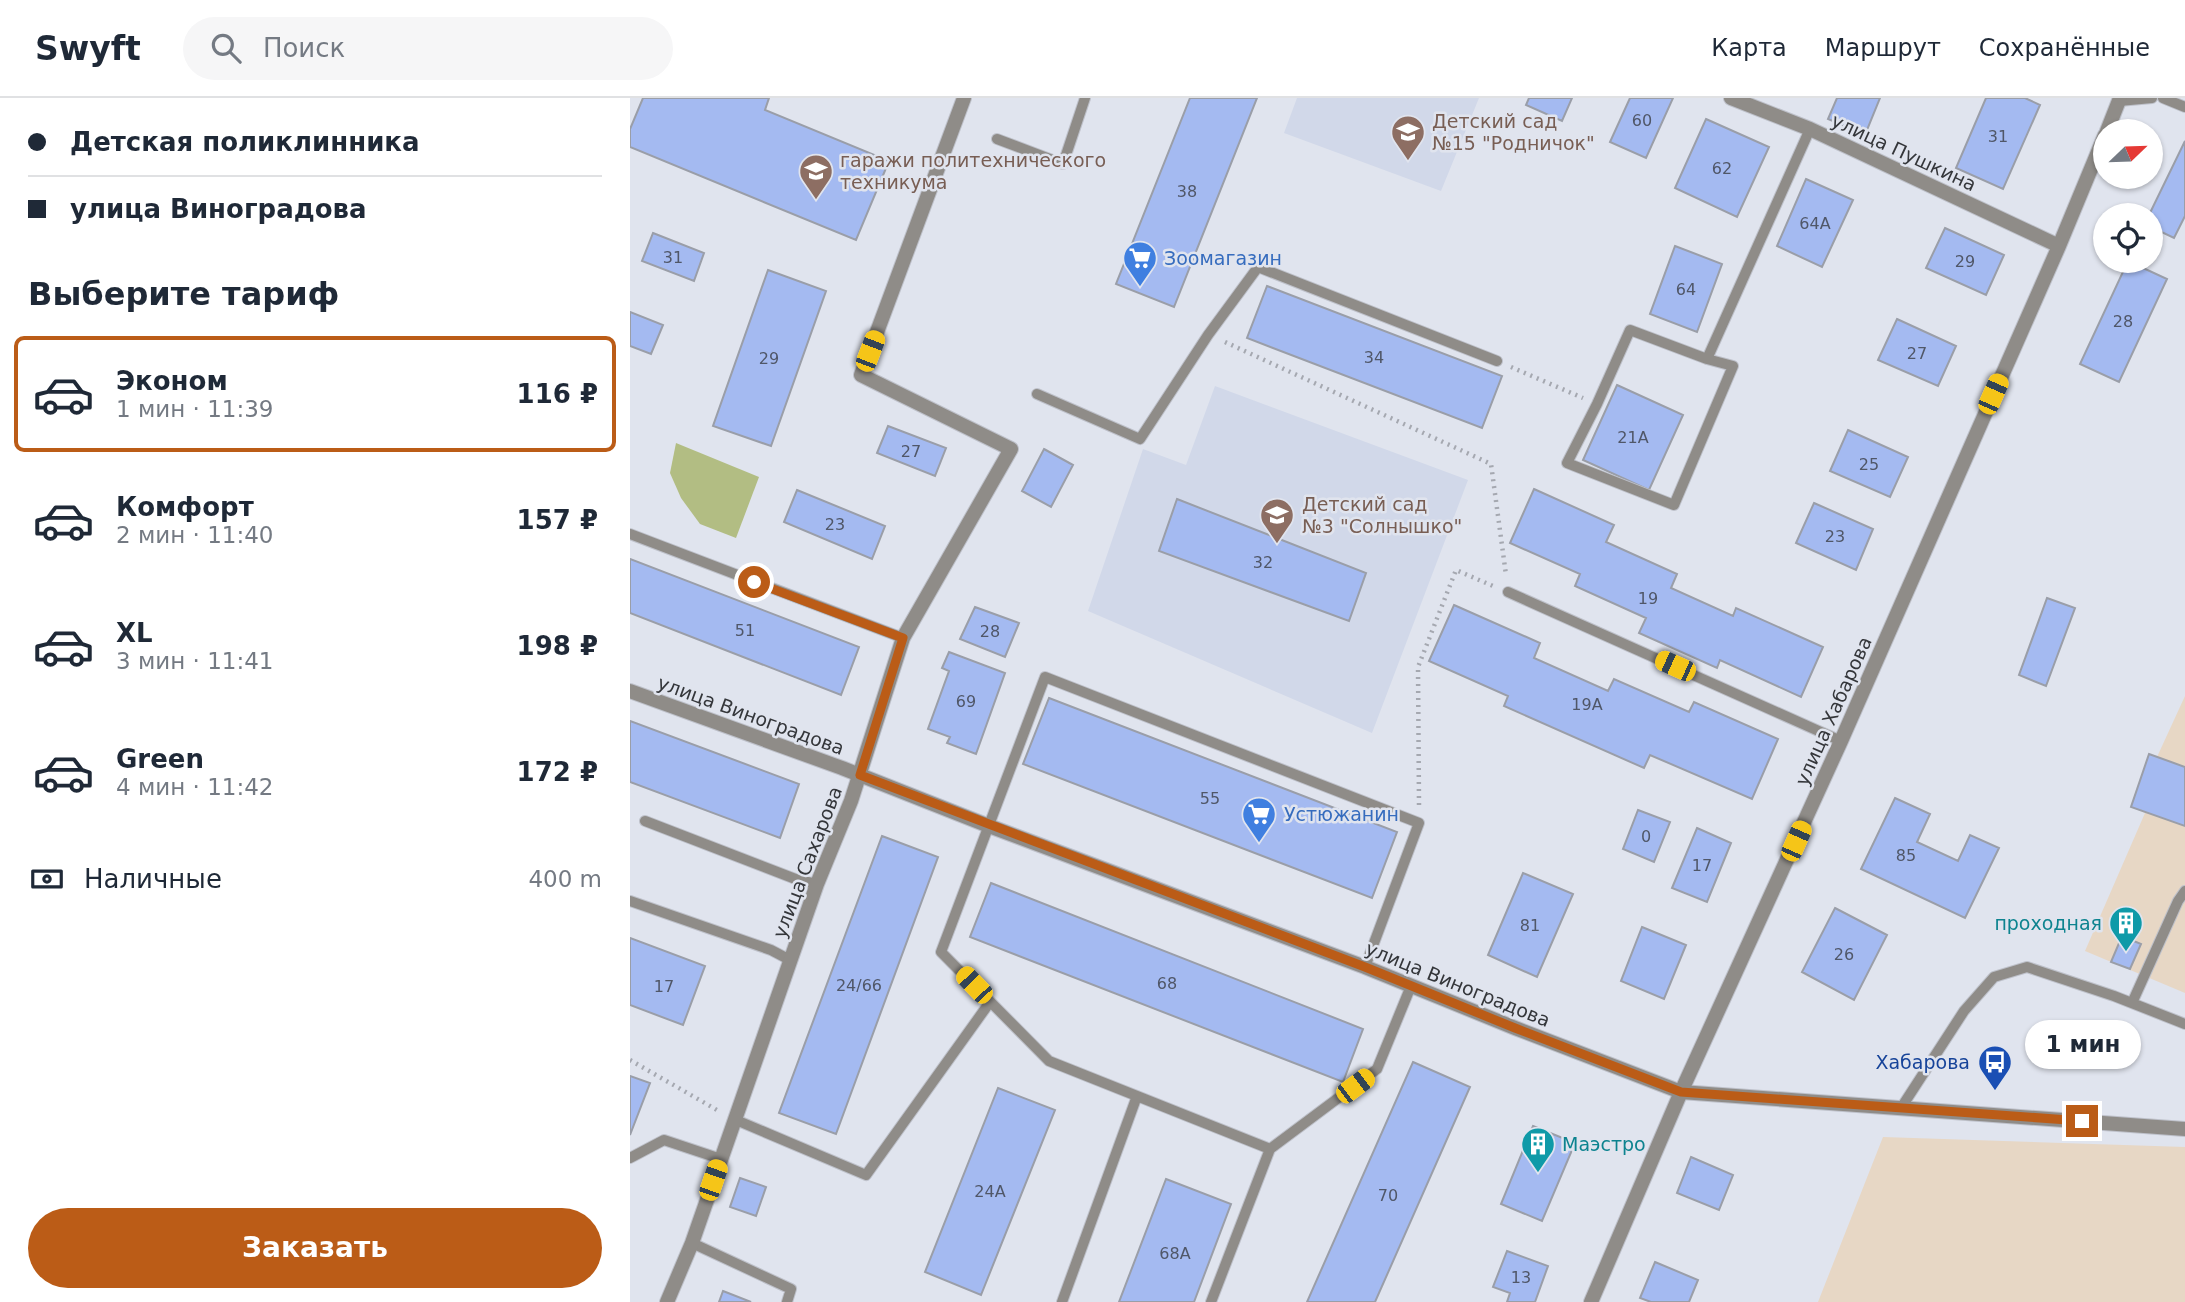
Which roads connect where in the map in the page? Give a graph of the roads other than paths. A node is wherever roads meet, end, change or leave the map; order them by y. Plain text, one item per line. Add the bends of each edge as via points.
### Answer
1 (964, 98) edge
2 (1085, 98) edge
3 (1731, 98) edge
4 (2152, 98) edge
5 (2163, 98) edge
6 (2117, 99) edge
7 (2185, 107) edge
8 (2111, 119) edge
9 (1810, 128) junction
10 (997, 139) dead end
11 (2093, 164) edge
12 (2059, 246) junction
13 (1707, 359) junction
14 (1497, 361) road end
15 (1037, 394) dead end
16 (630, 534) edge
17 (1508, 592) road end
18 (903, 638) junction
19 (630, 691) edge
20 (1841, 741) junction
21 (860, 775) junction
22 (645, 821) dead end
23 (989, 826) junction
24 (817, 884) junction
25 (2185, 891) edge
26 (630, 901) edge
27 (790, 960) junction
28 (1365, 967) junction
29 (1411, 986) junction
30 (990, 1002) junction
31 (2132, 1003) junction
32 (2185, 1024) edge
33 (1681, 1092) junction
34 (1137, 1096) junction
35 (1901, 1108) junction
36 (736, 1120) junction
37 (2185, 1129) edge
38 (1269, 1150) junction
39 (630, 1158) edge
40 (720, 1159) junction
41 (692, 1243) junction
42 (667, 1302) edge
43 (786, 1302) edge
44 (1062, 1302) edge
45 (1211, 1302) edge
46 (1591, 1302) edge

1 - 18 street, улица Сахарова via 861,375 1011,449
2 - 10 lane via 1063,164
3 - 9 street, улица Пушкина
4 - 6 lane
5 - 7 lane
6 - 8 street, улица Хабарова
9 - 12 street, улица Пушкина
9 - 13 lane
11 - 12 street, улица Хабарова
12 - 20 street, улица Хабарова
13 - 13 lane via 1630,330 1567,463 1674,505 1733,366
14 - 15 lane via 1258,267 1140,439
16 - 18 lane
17 - 20 lane
18 - 21 street, улица Сахарова
19 - 21 street, улица Виноградова
20 - 33 street, улица Хабарова
21 - 23 street, улица Виноградова
21 - 24 street, улица Сахарова
22 - 24 lane
23 - 28 street, улица Виноградова
23 - 28 lane via 1045,677 1419,823
23 - 30 lane via 941,952
24 - 27 street, улица Сахарова
25 - 31 lane
26 - 27 lane
27 - 36 street, улица Сахарова
28 - 29 street, улица Виноградова
29 - 33 street, улица Виноградова
29 - 38 lane via 1377,1069
30 - 34 lane via 1049,1061
30 - 36 lane via 866,1175
31 - 32 lane
31 - 35 lane via 2027,967 1994,977 1964,1011
33 - 35 street, улица Виноградова
33 - 46 street, улица Хабарова
34 - 38 lane
34 - 44 lane
35 - 37 street, улица Виноградова
36 - 40 street, улица Сахарова
38 - 45 lane
39 - 40 lane via 664,1140
40 - 41 street, улица Сахарова
41 - 42 street, улица Сахарова
41 - 43 lane via 791,1289

